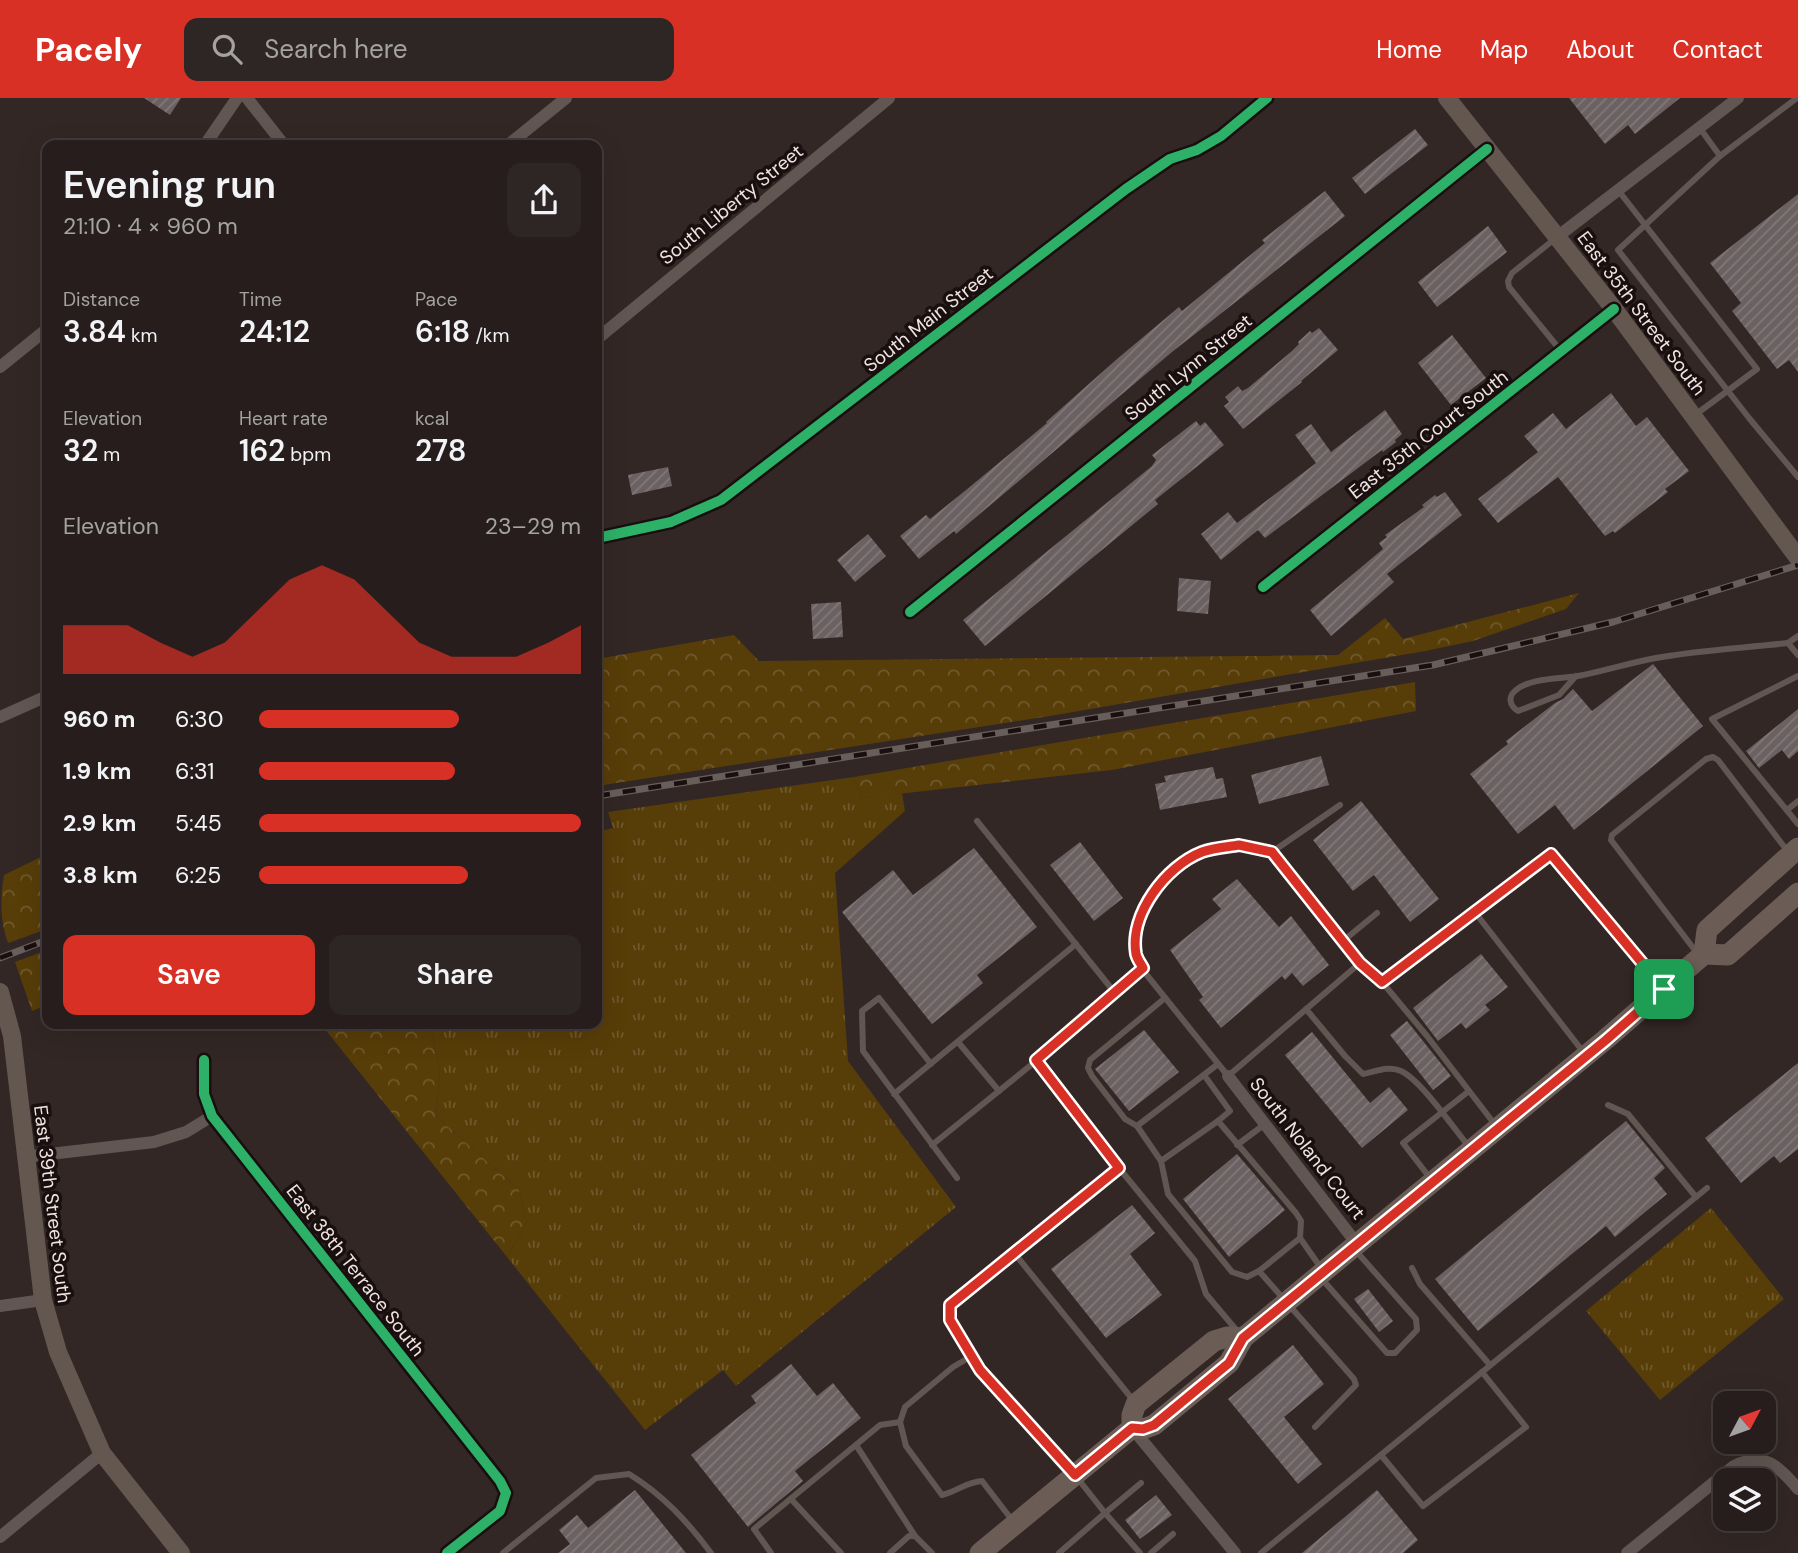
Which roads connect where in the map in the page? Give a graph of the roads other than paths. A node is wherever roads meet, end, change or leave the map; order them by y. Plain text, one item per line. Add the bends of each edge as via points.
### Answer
1 (237, 98) edge
2 (247, 98) edge
3 (566, 98) edge
4 (889, 98) edge
5 (1267, 98) edge
6 (1447, 98) edge
7 (1738, 98) edge
8 (1797, 98) edge
9 (1699, 127) junction
10 (208, 140) edge
11 (280, 140) edge
12 (514, 140) edge
13 (1487, 149) junction
14 (1720, 156) junction
15 (1618, 190) junction
16 (1645, 225) junction
17 (1557, 237) junction
18 (1614, 309) junction
19 (42, 334) edge
20 (602, 335) edge
21 (1561, 351) junction
22 (0, 367) edge
23 (1729, 390) junction
24 (1693, 416) junction
25 (1798, 477) edge
26 (602, 537) edge
27 (1798, 558) edge
28 (1263, 587) dead end
29 (910, 612) dead end
30 (1798, 636) edge
31 (1788, 643) junction
32 (1798, 655) edge
33 (1576, 676) junction
34 (1798, 676) edge
35 (42, 698) edge
36 (0, 717) edge
37 (1798, 801) edge
38 (1340, 805) dead end
39 (1787, 810) junction
40 (977, 821) dead end
41 (1798, 824) edge
42 (1272, 852) junction
43 (1794, 852) edge
44 (1798, 893) edge
45 (1474, 911) junction
46 (1377, 914) dead end
47 (1343, 941) junction
48 (1076, 944) junction
49 (1702, 956) junction
50 (1360, 963) junction
51 (1143, 968) junction
52 (1382, 982) junction
53 (1664, 989) junction
54 (0, 992) edge
55 (1115, 993) junction
56 (1165, 998) junction
57 (1306, 1009) junction
58 (958, 1042) junction
59 (1586, 1056) junction
60 (204, 1060) dead end
61 (1036, 1060) junction
62 (931, 1064) junction
63 (1218, 1064) junction
64 (1204, 1075) junction
65 (1228, 1076) junction
66 (999, 1091) junction
67 (1469, 1091) junction
68 (894, 1094) junction
69 (1245, 1098) junction
70 (1608, 1105) dead end
71 (1230, 1111) junction
72 (1440, 1113) junction
73 (212, 1116) junction
74 (1218, 1121) junction
75 (1265, 1124) junction
76 (1137, 1126) junction
77 (1498, 1129) junction
78 (932, 1145) junction
79 (1237, 1145) junction
80 (1471, 1150) junction
81 (24, 1157) junction
82 (1161, 1161) junction
83 (1119, 1168) junction
84 (957, 1178) dead end
85 (1433, 1182) junction
86 (1707, 1188) dead end
87 (1696, 1196) junction
88 (1300, 1238) junction
89 (1355, 1246) junction
90 (1015, 1254) junction
91 (1412, 1268) dead end
92 (1259, 1271) junction
93 (1321, 1273) junction
94 (43, 1300) junction
95 (1286, 1302) junction
96 (0, 1306) edge
97 (1243, 1338) junction
98 (970, 1357) junction
99 (1490, 1365) junction
100 (1482, 1372) junction
101 (1136, 1404) junction
102 (900, 1422) junction
103 (1315, 1427) dead end
104 (1132, 1428) junction
105 (856, 1445) junction
106 (102, 1453) junction
107 (1381, 1455) junction
108 (1075, 1475) junction
109 (1141, 1483) dead end
110 (1798, 1489) edge
111 (791, 1499) junction
112 (1105, 1513) junction
113 (1015, 1524) junction
114 (1173, 1534) dead end
115 (915, 1535) junction
116 (0, 1537) edge
117 (181, 1553) edge
118 (447, 1553) edge
119 (503, 1553) edge
120 (711, 1553) edge
121 (771, 1553) edge
122 (841, 1553) edge
123 (890, 1553) edge
124 (932, 1553) edge
125 (980, 1553) edge
126 (1059, 1553) edge
127 (1140, 1553) edge
128 (1151, 1553) edge
129 (1235, 1553) edge
130 (1261, 1553) edge
131 (1627, 1553) edge

1 - 10 street
2 - 11 street
3 - 12 street
4 - 20 street, South Liberty Street
5 - 26 street, South Main Street via 1222,136 1170,159 1126,189 721,500 671,522
6 - 13 main road, East 35th Street South
7 - 9 street
8 - 14 lane
9 - 14 lane
9 - 15 street
13 - 17 main road, East 35th Street South
13 - 29 street, South Lynn Street
14 - 16 lane
15 - 16 lane
15 - 17 street
16 - 23 lane via 1618,250
16 - 23 lane via 1757,369
17 - 18 main road, East 35th Street South
17 - 21 lane via 1508,281
18 - 21 street, East 35th Court South
18 - 24 main road, East 35th Street South
19 - 22 street
21 - 28 street, East 35th Court South
23 - 24 lane
23 - 25 lane
24 - 27 main road, East 35th Street South
30 - 31 lane
31 - 32 lane
31 - 33 lane via 1658,658
33 - 33 lane via 1559,695 1518,711 1512,708 1511,695 1517,688
34 - 39 lane via 1712,719
35 - 36 street
37 - 39 lane
38 - 42 lane
39 - 41 lane
40 - 48 lane
42 - 47 lane
42 - 51 lane, South Noland Court via 1239,845 1202,852 1172,870 1148,898 1137,931 1136,955
43 - 49 main road via 1707,930
43 - 49 lane via 1713,757 1612,835 1611,840
44 - 49 main road via 1728,955
45 - 52 lane
45 - 53 lane via 1551,854
45 - 59 lane
46 - 47 lane
47 - 50 lane
48 - 55 lane
48 - 58 lane
49 - 53 main road
50 - 52 lane
50 - 57 lane, South Noland Court
51 - 55 lane
51 - 56 lane, South Noland Court
52 - 67 lane
53 - 59 main road
54 - 81 main road, East 39th Street South via 12,1036
55 - 61 lane
56 - 63 lane, South Noland Court
56 - 76 lane via 1090,1060 1088,1068 1125,1119
57 - 65 lane, South Noland Court
57 - 72 lane via 1363,1074 1400,1070 1416,1082
58 - 62 lane
58 - 66 lane
59 - 77 main road
60 - 73 street, East 38th Terrace South via 204,1094
61 - 66 lane
61 - 83 lane
62 - 68 lane
62 - 68 lane via 879,998 862,1011 863,1051
63 - 64 lane
63 - 65 lane, South Noland Court
64 - 71 lane
64 - 76 lane
65 - 69 street, South Noland Court
66 - 78 lane
67 - 72 lane
67 - 77 lane
68 - 78 lane
69 - 71 lane
69 - 75 street, South Noland Court
70 - 87 lane via 1628,1114
71 - 74 lane
72 - 80 lane
72 - 85 lane via 1403,1143
73 - 81 street via 186,1132 154,1142
73 - 118 street, East 38th Terrace South via 500,1481 506,1493 500,1511
74 - 79 lane
74 - 82 lane
75 - 79 lane
75 - 89 street, South Noland Court
76 - 82 lane
77 - 80 main road
78 - 84 lane
79 - 88 lane via 1296,1213 1301,1221
80 - 85 main road
81 - 94 main road, East 39th Street South
82 - 92 lane via 1168,1194 1232,1272 1247,1277
83 - 90 lane
83 - 97 lane via 1195,1261 1206,1294
85 - 89 main road
86 - 87 lane
87 - 99 lane
88 - 92 lane
88 - 93 lane
89 - 93 main road
89 - 93 lane via 1416,1319 1417,1331 1395,1353 1387,1353
90 - 98 lane via 950,1305 950,1320
90 - 101 lane
91 - 99 lane via 1420,1284
92 - 95 lane
93 - 95 main road
94 - 96 street
94 - 106 main road, East 39th Street South via 58,1352
95 - 97 main road
95 - 103 lane via 1356,1385
97 - 101 main road via 1214,1341
97 - 104 main road via 1229,1363 1165,1417 1143,1429
98 - 102 lane via 905,1407
98 - 108 lane
99 - 100 lane
100 - 107 lane
100 - 107 lane via 1526,1427 1423,1506
101 - 104 main road
102 - 105 lane via 880,1426
102 - 113 lane via 906,1446 942,1495 982,1481
104 - 108 main road
104 - 129 street
105 - 111 lane
105 - 115 lane
106 - 116 street
106 - 117 main road, East 39th Street South
107 - 130 lane
108 - 112 lane
108 - 113 main road
109 - 112 lane
110 - 131 street via 1783,1471 1752,1459 1734,1466
111 - 121 lane via 754,1530
111 - 122 lane
112 - 126 lane
112 - 127 lane
113 - 125 main road
114 - 128 lane
115 - 123 lane
115 - 124 lane
119 - 120 lane via 596,1478 629,1474 686,1519

